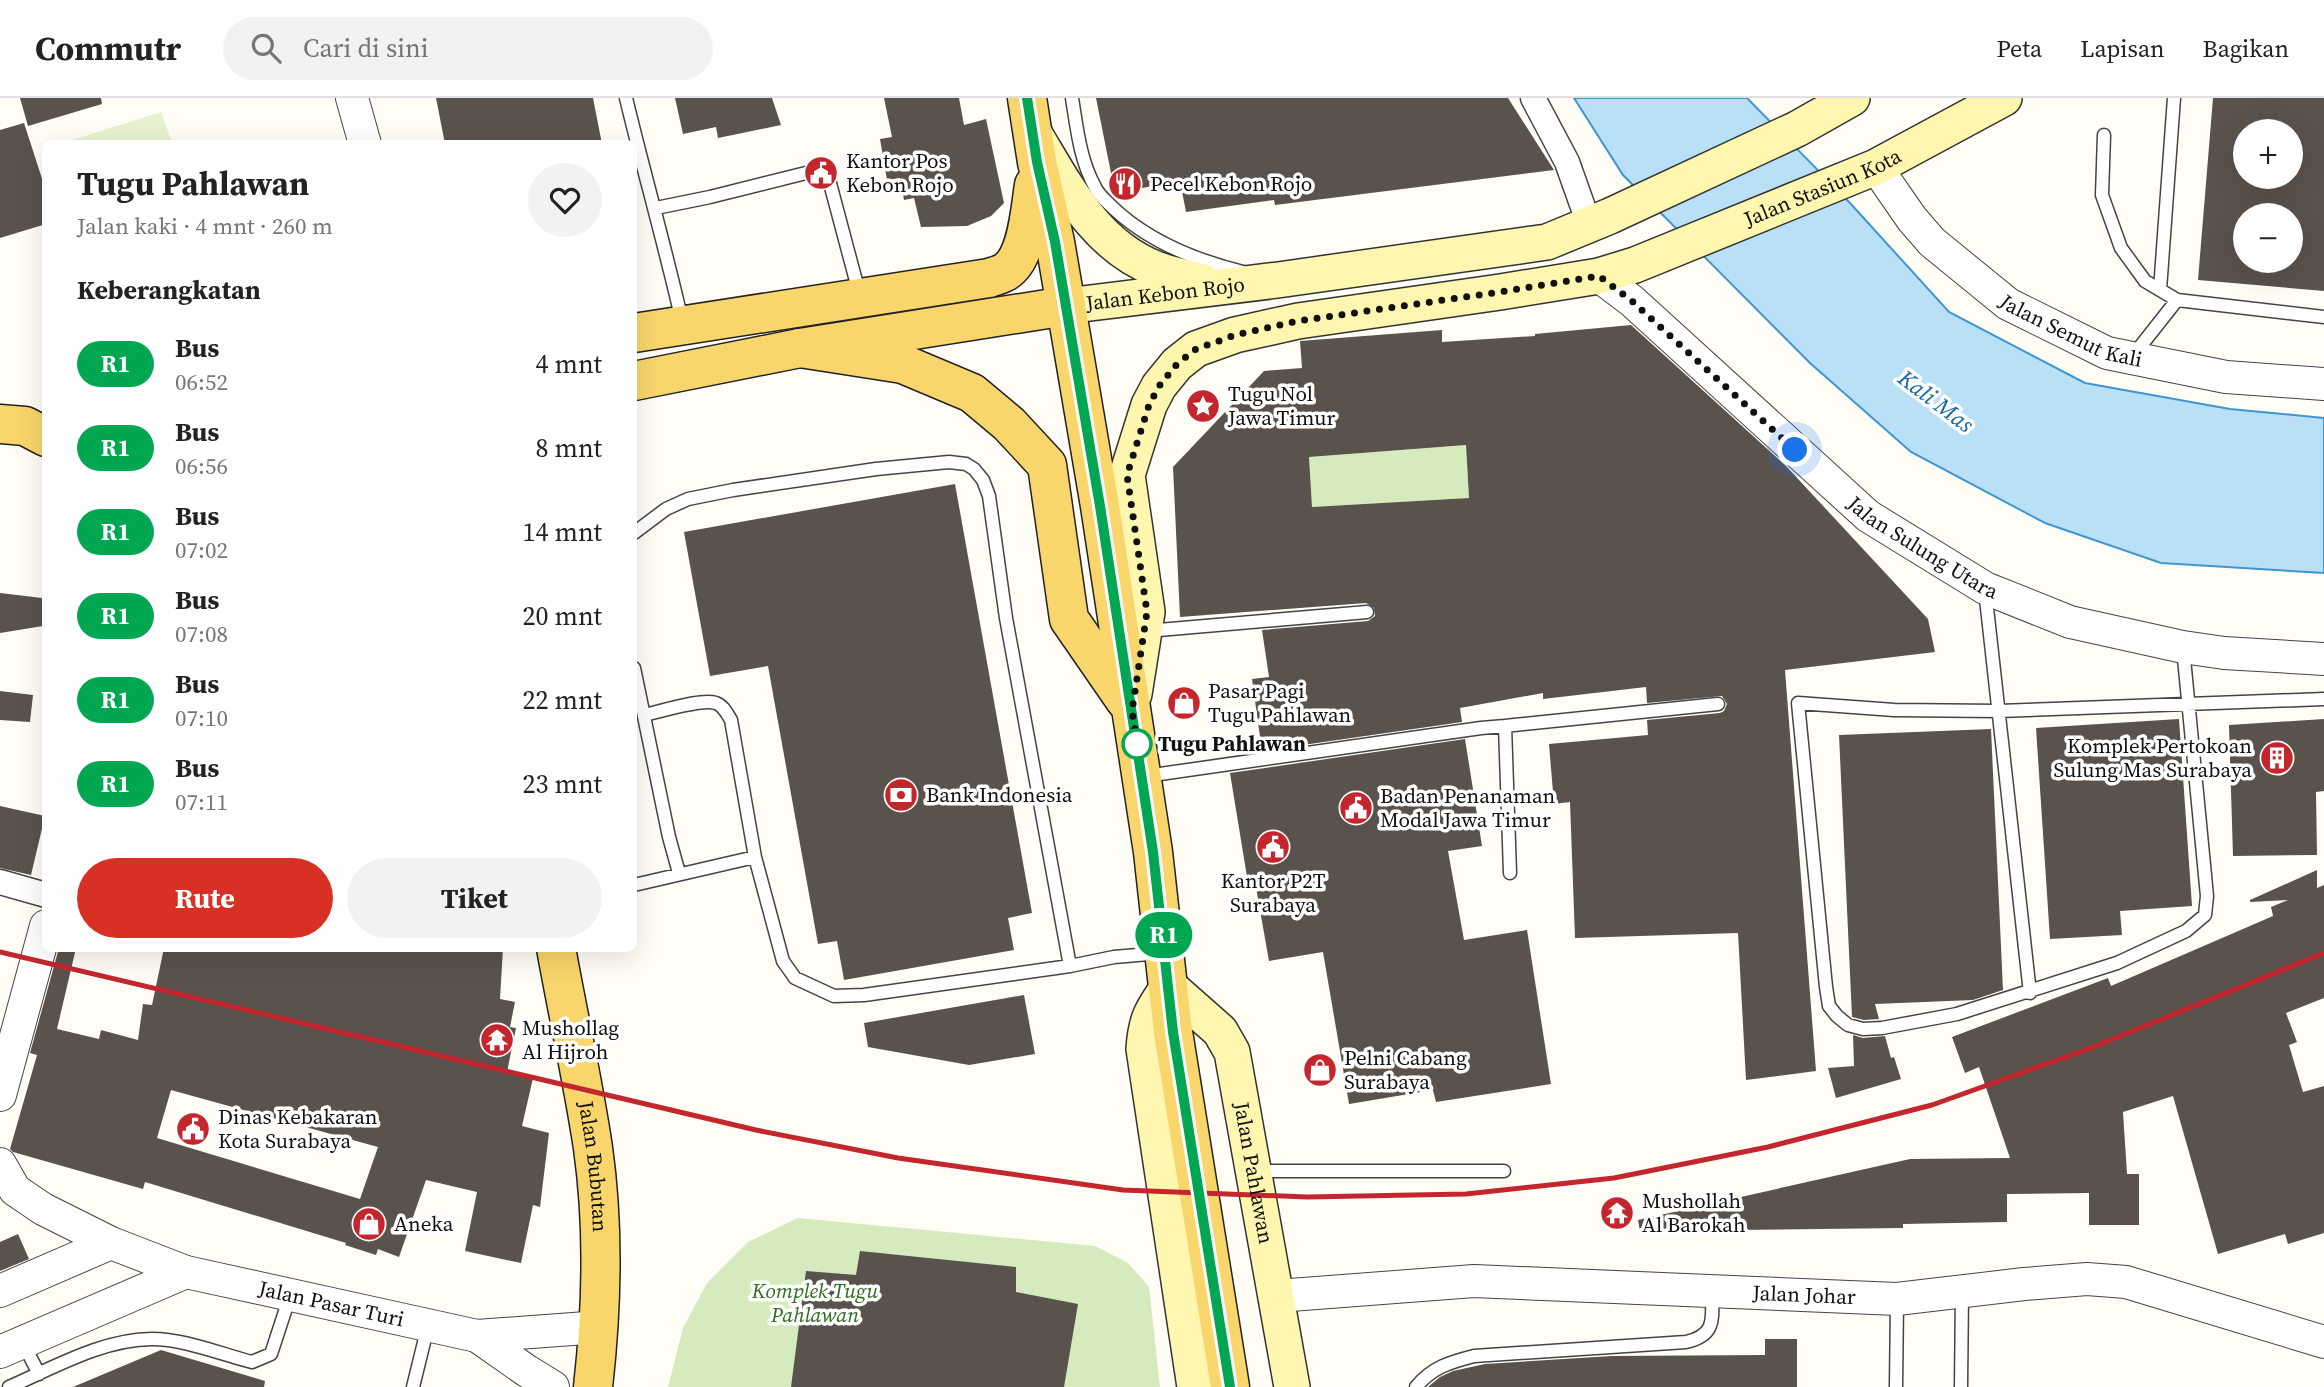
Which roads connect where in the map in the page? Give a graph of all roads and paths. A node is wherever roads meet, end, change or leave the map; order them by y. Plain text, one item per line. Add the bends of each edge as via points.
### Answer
1 (352, 98) edge
2 (626, 98) edge
3 (1072, 98) edge
4 (1533, 98) edge
5 (2004, 98) edge
6 (2174, 98) edge
7 (1823, 110) edge
8 (1032, 130) edge
9 (2104, 135) dead end
10 (364, 140) edge
11 (636, 140) edge
12 (637, 143) edge
13 (1876, 167) junction
14 (656, 208) junction
15 (1600, 220) junction
16 (1599, 276) junction
17 (1278, 280) junction
18 (1221, 287) junction
19 (2160, 290) junction
20 (860, 297) junction
21 (2177, 300) junction
22 (1066, 306) junction
23 (2324, 317) edge
24 (683, 325) junction
25 (637, 332) edge
26 (800, 348) junction
27 (2131, 357) junction
28 (637, 380) edge
29 (2324, 384) edge
30 (637, 531) edge
31 (1985, 588) junction
32 (1367, 612) dead end
33 (1144, 631) junction
34 (2183, 648) junction
35 (2324, 659) edge
36 (637, 682) edge
37 (2324, 699) edge
38 (1718, 704) dead end
39 (2188, 705) junction
40 (1132, 711) junction
41 (1999, 711) junction
42 (644, 715) junction
43 (1505, 726) junction
44 (1142, 776) junction
45 (755, 857) junction
46 (679, 873) junction
47 (1510, 873) dead end
48 (0, 882) edge
49 (637, 884) edge
50 (42, 894) edge
51 (42, 940) edge
52 (557, 952) edge
53 (1070, 966) junction
54 (1167, 969) junction
55 (2030, 993) junction
56 (3, 1074) edge
57 (1254, 1171) junction
58 (1503, 1171) dead end
59 (7, 1183) edge
60 (111, 1243) junction
61 (186, 1272) junction
62 (0, 1291) edge
63 (1712, 1292) junction
64 (1962, 1292) junction
65 (290, 1296) junction
66 (1277, 1296) junction
67 (1897, 1299) junction
68 (428, 1326) junction
69 (600, 1327) junction
70 (477, 1336) junction
71 (2324, 1342) edge
72 (11, 1347) edge
73 (38, 1374) junction
74 (9, 1387) edge
75 (413, 1387) edge
76 (553, 1387) edge
77 (593, 1387) edge
78 (1195, 1387) edge
79 (1230, 1387) edge
80 (1292, 1387) edge
81 (1416, 1387) edge
82 (1896, 1387) edge
83 (1961, 1387) edge

1 - 10 street
2 - 11 lane
3 - 17 lane via 1081,155 1096,190 1120,215 1185,254
4 - 15 street
5 - 13 main road, Jalan Stasiun Kota
6 - 19 lane
7 - 15 main road
8 - 18 main road via 1081,211 1118,248 1157,270
8 - 20 main road via 1027,231 1014,263 1005,272
8 - 22 main road
9 - 19 lane via 2102,195 2121,248 2145,281
12 - 14 lane
13 - 16 main road, Jalan Stasiun Kota
13 - 27 street, Jalan Semut Kali via 1932,242 2008,304 2107,353
14 - 20 lane via 824,170
14 - 24 lane
15 - 17 main road, Jalan Kebon Rojo via 1547,242
16 - 31 street, Jalan Sulung Utara via 1868,516
16 - 33 main road via 1298,321 1235,335 1186,356 1149,405 1127,475 1147,612
17 - 18 main road, Jalan Kebon Rojo
18 - 22 main road, Jalan Kebon Rojo
19 - 21 lane
20 - 24 main road
21 - 23 lane
21 - 27 lane
22 - 26 main road, Jalan Kebon Rojo
22 - 40 main road
24 - 25 main road
26 - 28 main road, Jalan Kebon Rojo
26 - 40 main road via 903,364 972,393 1047,465 1069,619
27 - 29 street, Jalan Semut Kali via 2226,377
30 - 53 lane via 688,499 733,490 949,462 974,470 989,496 1006,618
31 - 34 street, Jalan Sulung Utara via 2070,622
31 - 41 lane
32 - 33 lane
33 - 40 main road
34 - 35 street, Jalan Sulung Utara
34 - 39 lane
36 - 42 lane
37 - 39 lane
38 - 43 lane
39 - 41 lane
39 - 55 lane via 2207,896 2205,915 2186,931 2117,964
40 - 44 main road
41 - 55 lane
41 - 55 lane via 1798,703 1826,986 1829,1006 1837,1016 1863,1029 1957,1014
42 - 45 lane via 701,703 715,703 724,709 731,720
42 - 46 lane
43 - 44 lane
43 - 47 lane
44 - 54 main road
45 - 46 lane
45 - 53 lane via 783,961 795,978 834,996
46 - 49 lane
48 - 50 street
51 - 56 street
52 - 69 main road, Jalan Bubutan via 593,1149
53 - 54 lane via 1114,957
54 - 57 main road, Jalan Pahlawan via 1220,1031 1232,1052
54 - 78 main road via 1146,1027 1144,1049
54 - 79 main road
57 - 58 lane
57 - 66 main road, Jalan Pahlawan
59 - 60 street, Jalan Pasar Turi via 43,1209
60 - 61 street, Jalan Pasar Turi
60 - 62 street
61 - 65 street, Jalan Pasar Turi
61 - 72 street
63 - 66 street, Jalan Johar via 1474,1281
63 - 67 street, Jalan Johar
63 - 81 lane via 1710,1327 1699,1339 1474,1356 1430,1371
64 - 67 street, Jalan Johar
64 - 71 street, Jalan Johar via 2087,1279 2126,1282
64 - 83 lane
65 - 68 street, Jalan Pasar Turi
65 - 73 lane via 271,1354 262,1359 252,1362 154,1339 99,1349
66 - 80 main road, Jalan Pahlawan
67 - 82 lane
68 - 70 street, Jalan Pasar Turi
68 - 75 lane
69 - 70 street, Jalan Pasar Turi
69 - 77 main road, Jalan Bubutan
70 - 76 street, Jalan Pasar Turi
72 - 73 lane
73 - 74 lane

